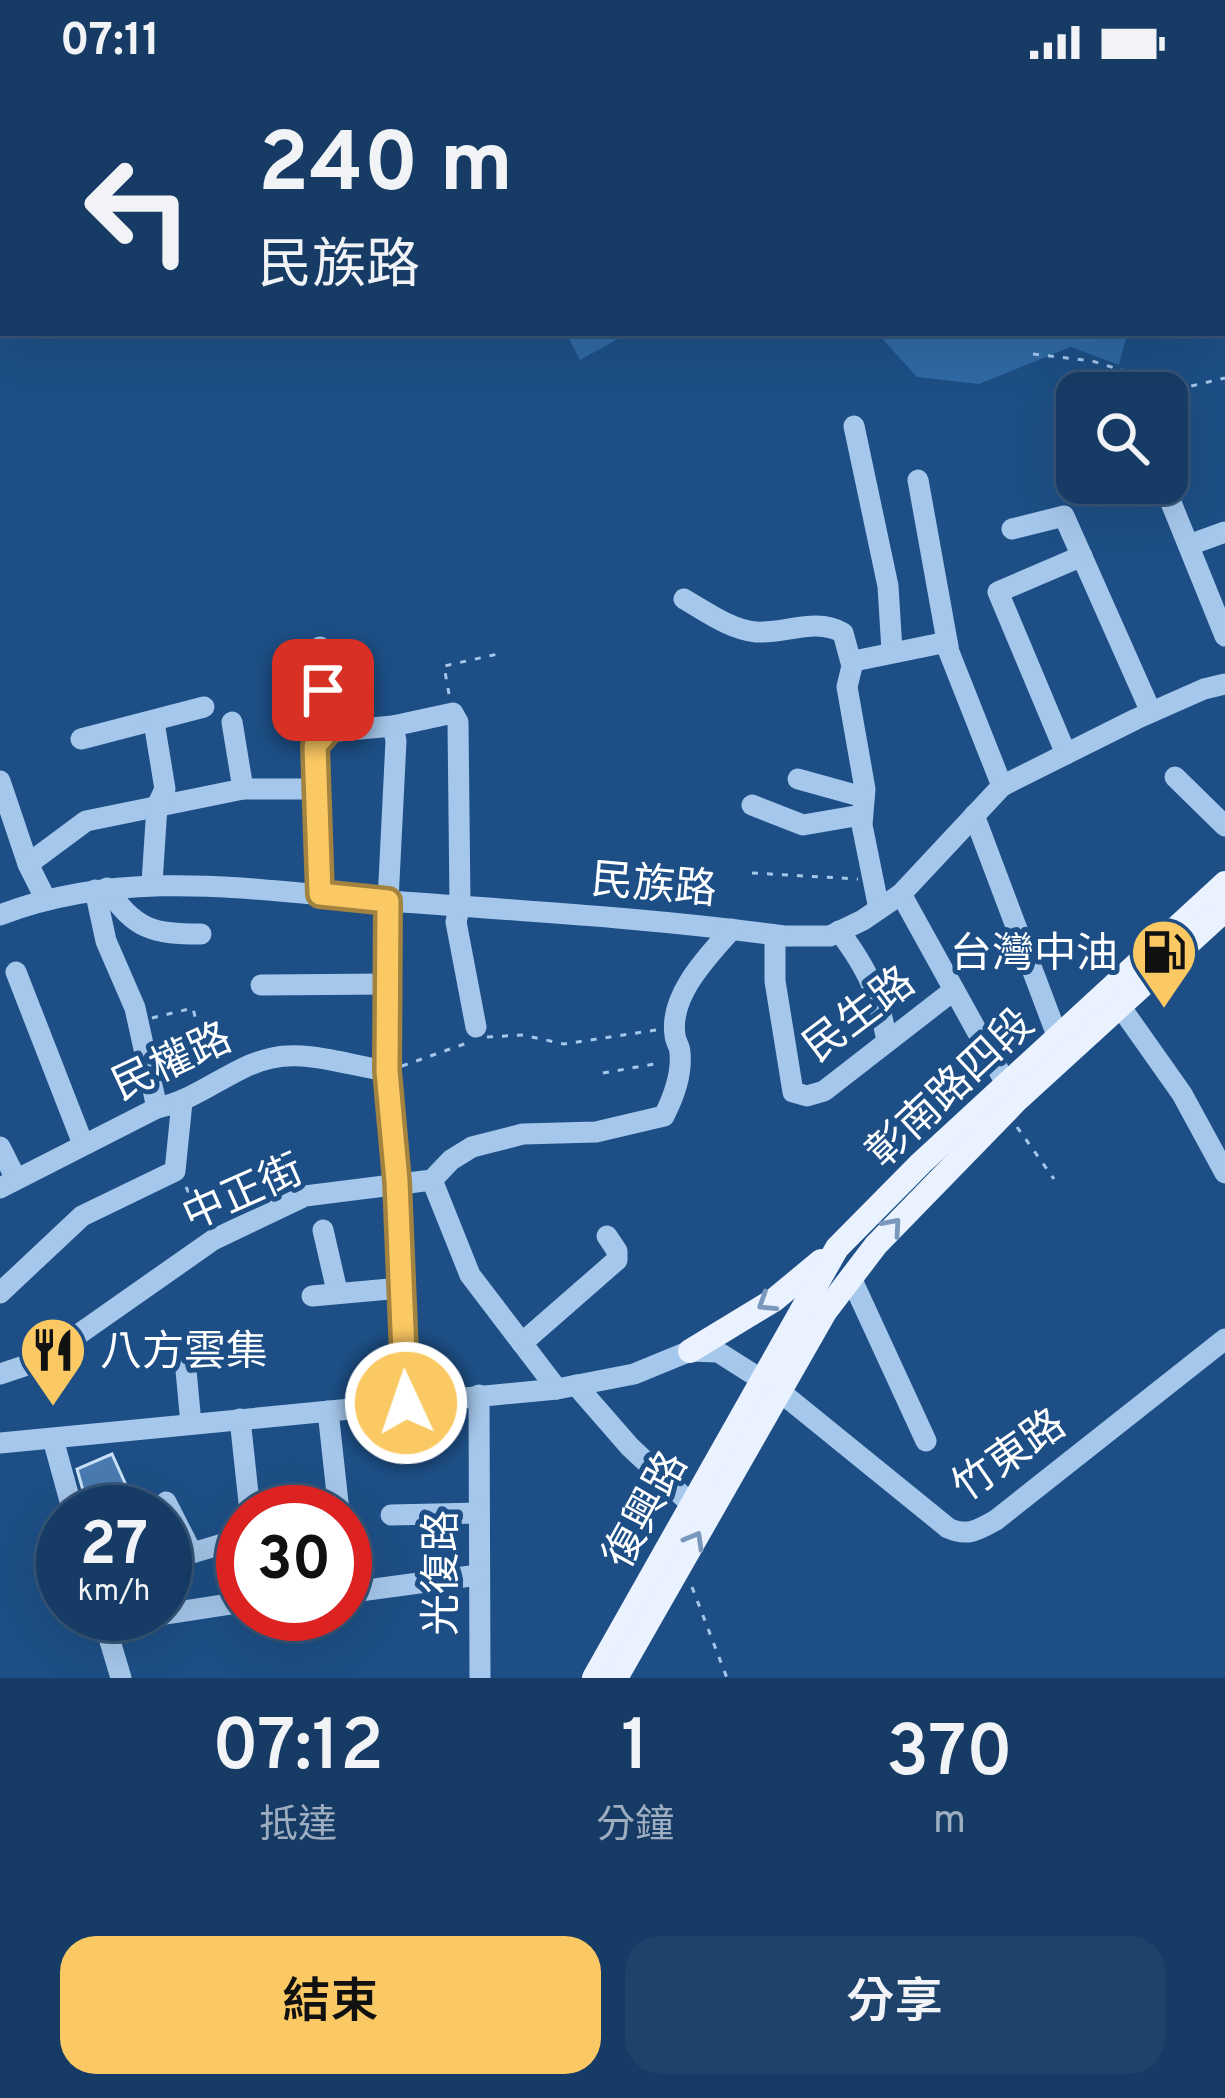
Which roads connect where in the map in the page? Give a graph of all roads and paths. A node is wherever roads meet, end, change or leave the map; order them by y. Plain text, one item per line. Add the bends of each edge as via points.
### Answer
1 (1033, 354) dead end
2 (1225, 378) edge
3 (854, 426) dead end
4 (918, 480) dead end
5 (1172, 505) dead end
6 (1012, 529) dead end
7 (1225, 532) edge
8 (1189, 545) junction
9 (1082, 556) junction
10 (684, 599) dead end
11 (1225, 636) edge
12 (947, 642) junction
13 (320, 647) dead end
14 (892, 651) junction
15 (498, 655) dead end
16 (852, 666) junction
17 (1225, 683) edge
18 (204, 707) dead end
19 (1151, 712) junction
20 (453, 713) junction
21 (154, 722) junction
22 (232, 722) dead end
23 (394, 726) junction
24 (327, 732) junction
25 (81, 739) dead end
26 (1066, 754) junction
27 (1175, 777) dead end
28 (798, 779) dead end
29 (0, 781) edge
30 (1002, 786) junction
31 (243, 788) junction
32 (316, 789) junction
33 (752, 805) dead end
34 (157, 806) junction
35 (862, 806) junction
36 (974, 815) junction
37 (1225, 826) edge
38 (28, 864) junction
39 (752, 872) dead end
40 (873, 880) junction
41 (152, 883) junction
42 (101, 889) junction
43 (320, 894) junction
44 (901, 894) junction
45 (46, 900) junction
46 (388, 901) junction
47 (460, 905) junction
48 (1220, 906) edge
49 (878, 909) junction
50 (0, 915) edge
51 (732, 929) junction
52 (839, 932) junction
53 (201, 934) dead end
54 (776, 935) junction
55 (16, 973) dead end
56 (388, 984) junction
57 (261, 985) dead end
58 (953, 990) junction
59 (1116, 998) junction
60 (138, 1022) junction
61 (675, 1035) junction
62 (475, 1036) junction
63 (1058, 1038) junction
64 (887, 1041) junction
65 (680, 1059) junction
66 (387, 1071) junction
67 (603, 1073) dead end
68 (211, 1089) junction
69 (1009, 1099) junction
70 (182, 1102) junction
71 (157, 1108) junction
72 (83, 1144) junction
73 (0, 1147) edge
74 (175, 1171) junction
75 (1225, 1173) edge
76 (1054, 1179) dead end
77 (432, 1180) junction
78 (397, 1181) junction
79 (8, 1184) edge
80 (323, 1230) dead end
81 (607, 1237) dead end
82 (213, 1240) junction
83 (837, 1248) junction
84 (851, 1278) junction
85 (401, 1288) junction
86 (337, 1292) junction
87 (0, 1293) edge
88 (312, 1296) dead end
89 (1225, 1339) edge
90 (521, 1343) junction
91 (690, 1351) junction
92 (186, 1370) dead end
93 (0, 1373) edge
94 (770, 1384) junction
95 (567, 1387) junction
96 (479, 1395) junction
97 (406, 1403) junction
98 (328, 1411) junction
99 (240, 1419) junction
100 (191, 1424) junction
101 (53, 1439) junction
102 (926, 1441) dead end
103 (0, 1443) edge
104 (66, 1485) edge
105 (247, 1485) edge
106 (336, 1485) edge
107 (691, 1504) junction
108 (478, 1513) junction
109 (391, 1515) dead end
110 (682, 1564) junction
111 (478, 1576) junction
112 (372, 1590) edge
113 (110, 1641) edge
114 (121, 1678) edge
115 (480, 1678) edge
116 (594, 1678) edge
117 (616, 1678) edge
118 (727, 1678) edge

1 - 2 path via 1092,361 1170,391
3 - 14 street via 888,586
4 - 12 street
5 - 8 street
6 - 9 street via 1064,516
7 - 8 street
8 - 11 street
9 - 19 street
9 - 26 street via 998,592
10 - 16 street via 754,632 836,628
12 - 14 street
12 - 30 street
13 - 24 street
14 - 16 street
15 - 20 path via 444,666
16 - 35 street via 847,687
17 - 19 street, 民族路
18 - 21 street
19 - 26 street, 民族路
20 - 23 street
20 - 47 street
21 - 25 street
21 - 34 street via 165,789
22 - 31 street
23 - 24 street
23 - 46 street
24 - 32 street via 315,746
26 - 30 street, 民族路
27 - 37 street
28 - 35 street
29 - 38 street
30 - 36 street, 民族路
31 - 32 street
31 - 34 street
32 - 43 street
33 - 35 street via 803,825
34 - 38 street via 86,820
34 - 41 street
35 - 40 street
36 - 44 street, 民族路
36 - 63 street
38 - 45 street
39 - 40 path
40 - 49 street
41 - 42 street, 民族路
41 - 43 street, 民族路
42 - 45 street, 民族路
42 - 53 street via 151,931
42 - 60 street via 106,941
43 - 46 street, 民族路
44 - 49 street, 民族路
44 - 58 street
45 - 50 street, 民族路
46 - 47 street, 民族路
46 - 56 street
47 - 51 street, 民族路
47 - 62 street
48 - 59 main road, 彰南路四段
49 - 52 street, 民族路
51 - 54 street, 民族路
51 - 61 street via 691,981
52 - 54 street, 民族路
52 - 64 street via 872,980
54 - 64 street, 民生路 via 793,1092 824,1091
55 - 72 street
56 - 57 street
56 - 66 street
58 - 64 street, 民生路
58 - 69 street
59 - 63 main road, 彰南路四段
59 - 69 main road, 彰南路四段
59 - 75 street
60 - 68 path via 193,1008
60 - 71 street
61 - 62 path via 655,1030 564,1044
61 - 65 street
62 - 66 path
63 - 69 main road, 彰南路四段
65 - 67 path
65 - 77 street via 664,1116 472,1147
66 - 68 street, 民權路 via 274,1057
66 - 78 street
68 - 70 street, 民權路
69 - 76 path
69 - 83 main road, 彰南路四段
84 -> 69 main road, 彰南路四段
70 - 71 street, 民權路
70 - 74 street
71 - 72 street, 民權路
72 - 79 street, 民權路
73 - 79 street
74 - 82 path
74 - 87 street via 82,1216
77 - 78 street, 中正街
77 - 90 street via 470,1275
78 - 82 street, 中正街 via 305,1196
78 - 85 street
80 - 86 street
81 - 90 street via 617,1260
82 - 93 street, 中正街 via 42,1360
83 -> 91 main road via 774,1300
83 - 94 main road, 彰南路四段
84 - 94 main road, 彰南路四段
84 - 102 street
85 - 86 street
85 - 97 street
86 - 88 street
89 - 94 street, 竹東路 via 996,1520 961,1534
90 - 95 street
91 - 94 street via 718,1352
91 - 95 street via 634,1374
92 - 100 street
94 - 107 main road, 復興路
110 -> 94 main road, 復興路
95 - 96 street
95 - 107 street
96 - 97 street
96 - 108 street, 光復路
97 - 98 street
98 - 99 street
98 - 106 street
99 - 100 street
99 - 105 street
100 - 101 street
101 - 103 street
101 - 104 street
107 - 116 main road, 復興路
108 - 109 street
108 - 111 street, 光復路
110 - 117 main road, 復興路
110 - 118 path
111 - 112 street
111 - 115 street, 光復路
113 - 114 street

